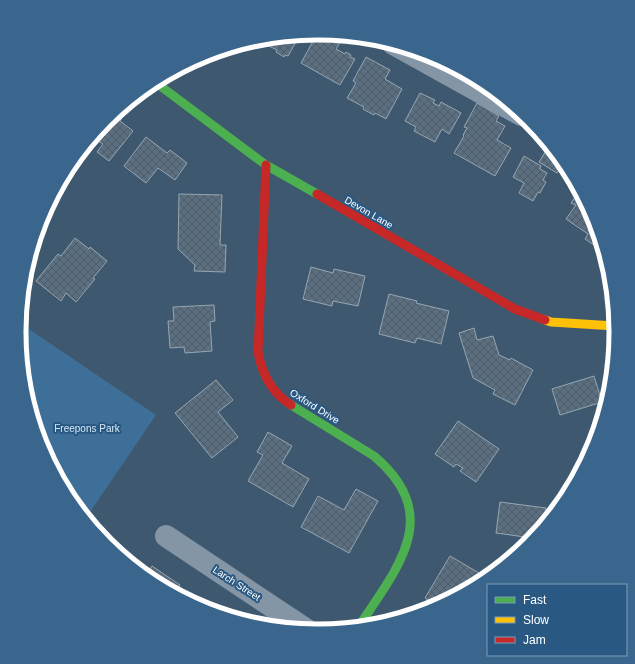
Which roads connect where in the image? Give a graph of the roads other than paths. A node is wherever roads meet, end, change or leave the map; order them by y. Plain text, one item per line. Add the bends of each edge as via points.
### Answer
1 (423, 61) edge
2 (161, 87) edge
3 (492, 99) edge
4 (266, 165) junction
5 (609, 326) edge
6 (166, 536) dead end
7 (363, 620) edge
8 (297, 623) edge

1 - 3 street
2 - 4 street, Devon Lane
4 - 5 street, Devon Lane via 515,309 551,322
4 - 7 street, Oxford Drive via 258,352 264,376 273,390 285,401 386,464 402,485 410,509 410,534 403,557
6 - 8 street, Larch Street

